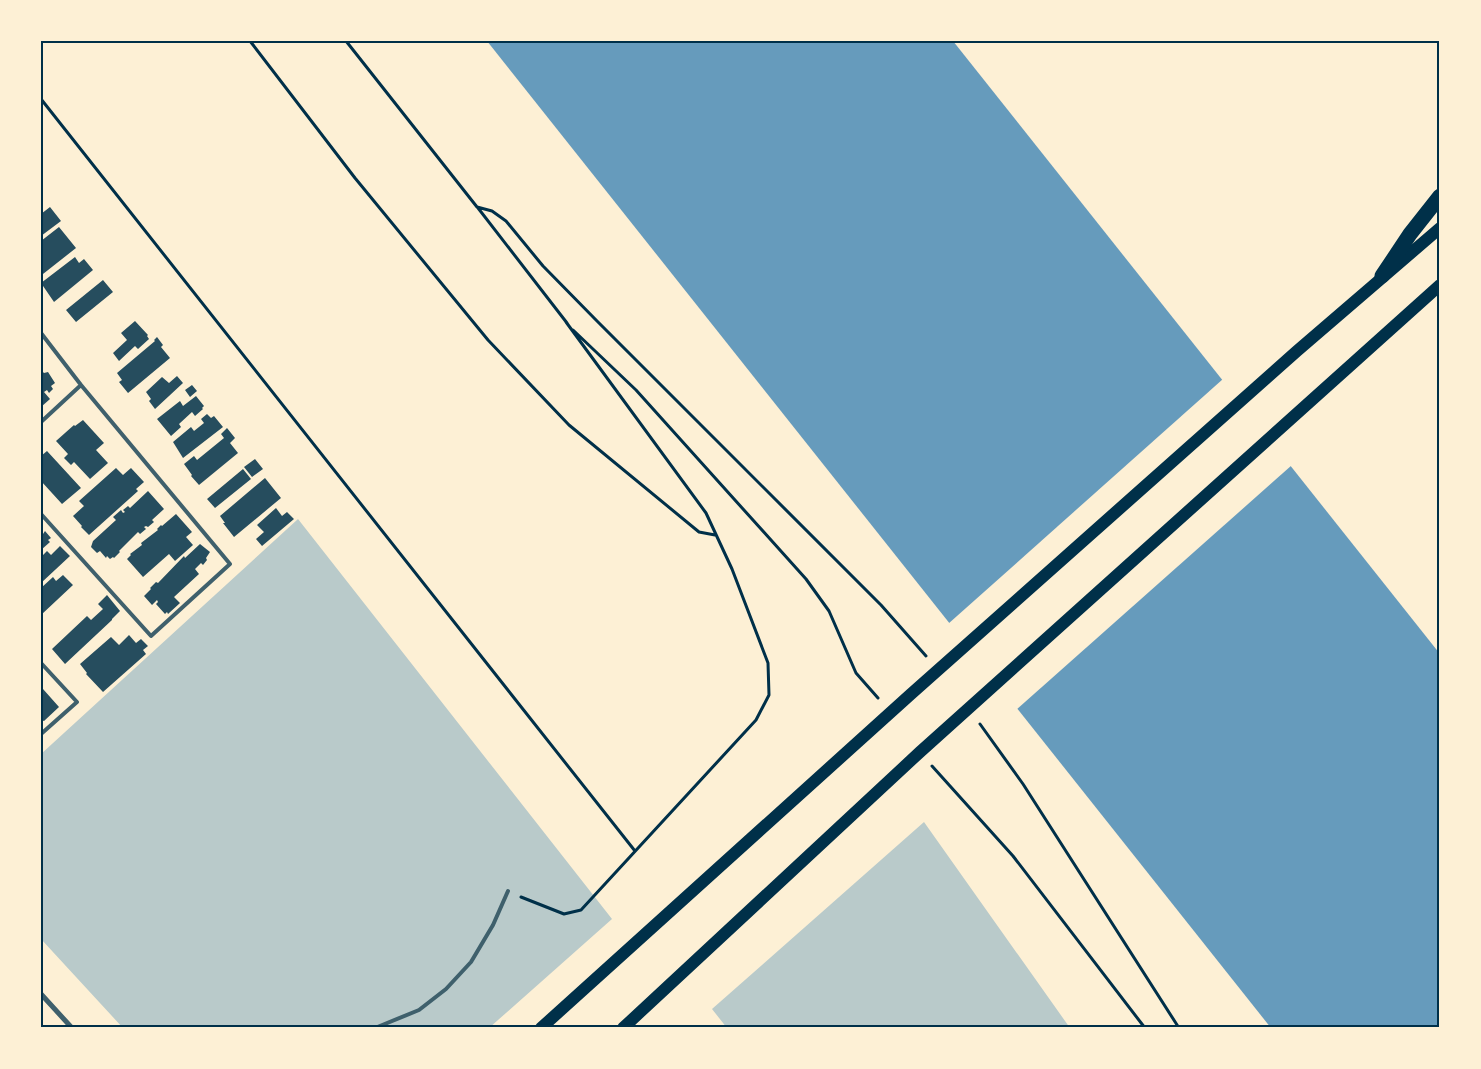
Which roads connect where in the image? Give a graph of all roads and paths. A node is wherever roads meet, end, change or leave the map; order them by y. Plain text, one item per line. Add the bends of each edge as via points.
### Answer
1 (250, 41) edge
2 (346, 41) edge
3 (41, 99) edge
4 (1440, 196) edge
5 (477, 207) junction
6 (1440, 228) edge
7 (1382, 276) junction
8 (1440, 285) edge
9 (566, 322) junction
10 (41, 333) edge
11 (81, 385) junction
12 (41, 422) edge
13 (41, 514) edge
14 (716, 535) junction
15 (930, 660) dead end
16 (41, 663) edge
17 (891, 712) junction
18 (977, 721) dead end
19 (41, 734) edge
20 (920, 752) junction
21 (635, 852) junction
22 (508, 891) joint
23 (41, 994) edge
24 (72, 1028) edge
25 (375, 1028) edge
26 (541, 1028) edge
27 (623, 1028) edge
28 (1145, 1028) edge
29 (1179, 1028) edge

1 - 14 path via 355,178 488,340 569,425 699,532
2 - 5 path
3 - 21 path
4 - 7 highway
5 - 9 path
5 - 15 path via 492,210 506,221 543,266 881,605
6 - 7 main road
7 - 17 main road
8 - 20 main road
9 - 14 path via 706,513
9 - 17 path via 636,390 806,580 828,611 856,673
10 - 11 lane
11 - 12 lane
11 - 13 lane via 230,564 151,636
14 - 21 path via 768,663 769,696 756,720
16 - 19 lane via 77,702
17 - 26 main road
18 - 29 path via 1023,784
20 - 27 main road
20 - 28 path via 1012,856
21 - 22 path via 581,910 564,914
22 - 25 lane via 472,962 446,989 419,1010
23 - 24 street

